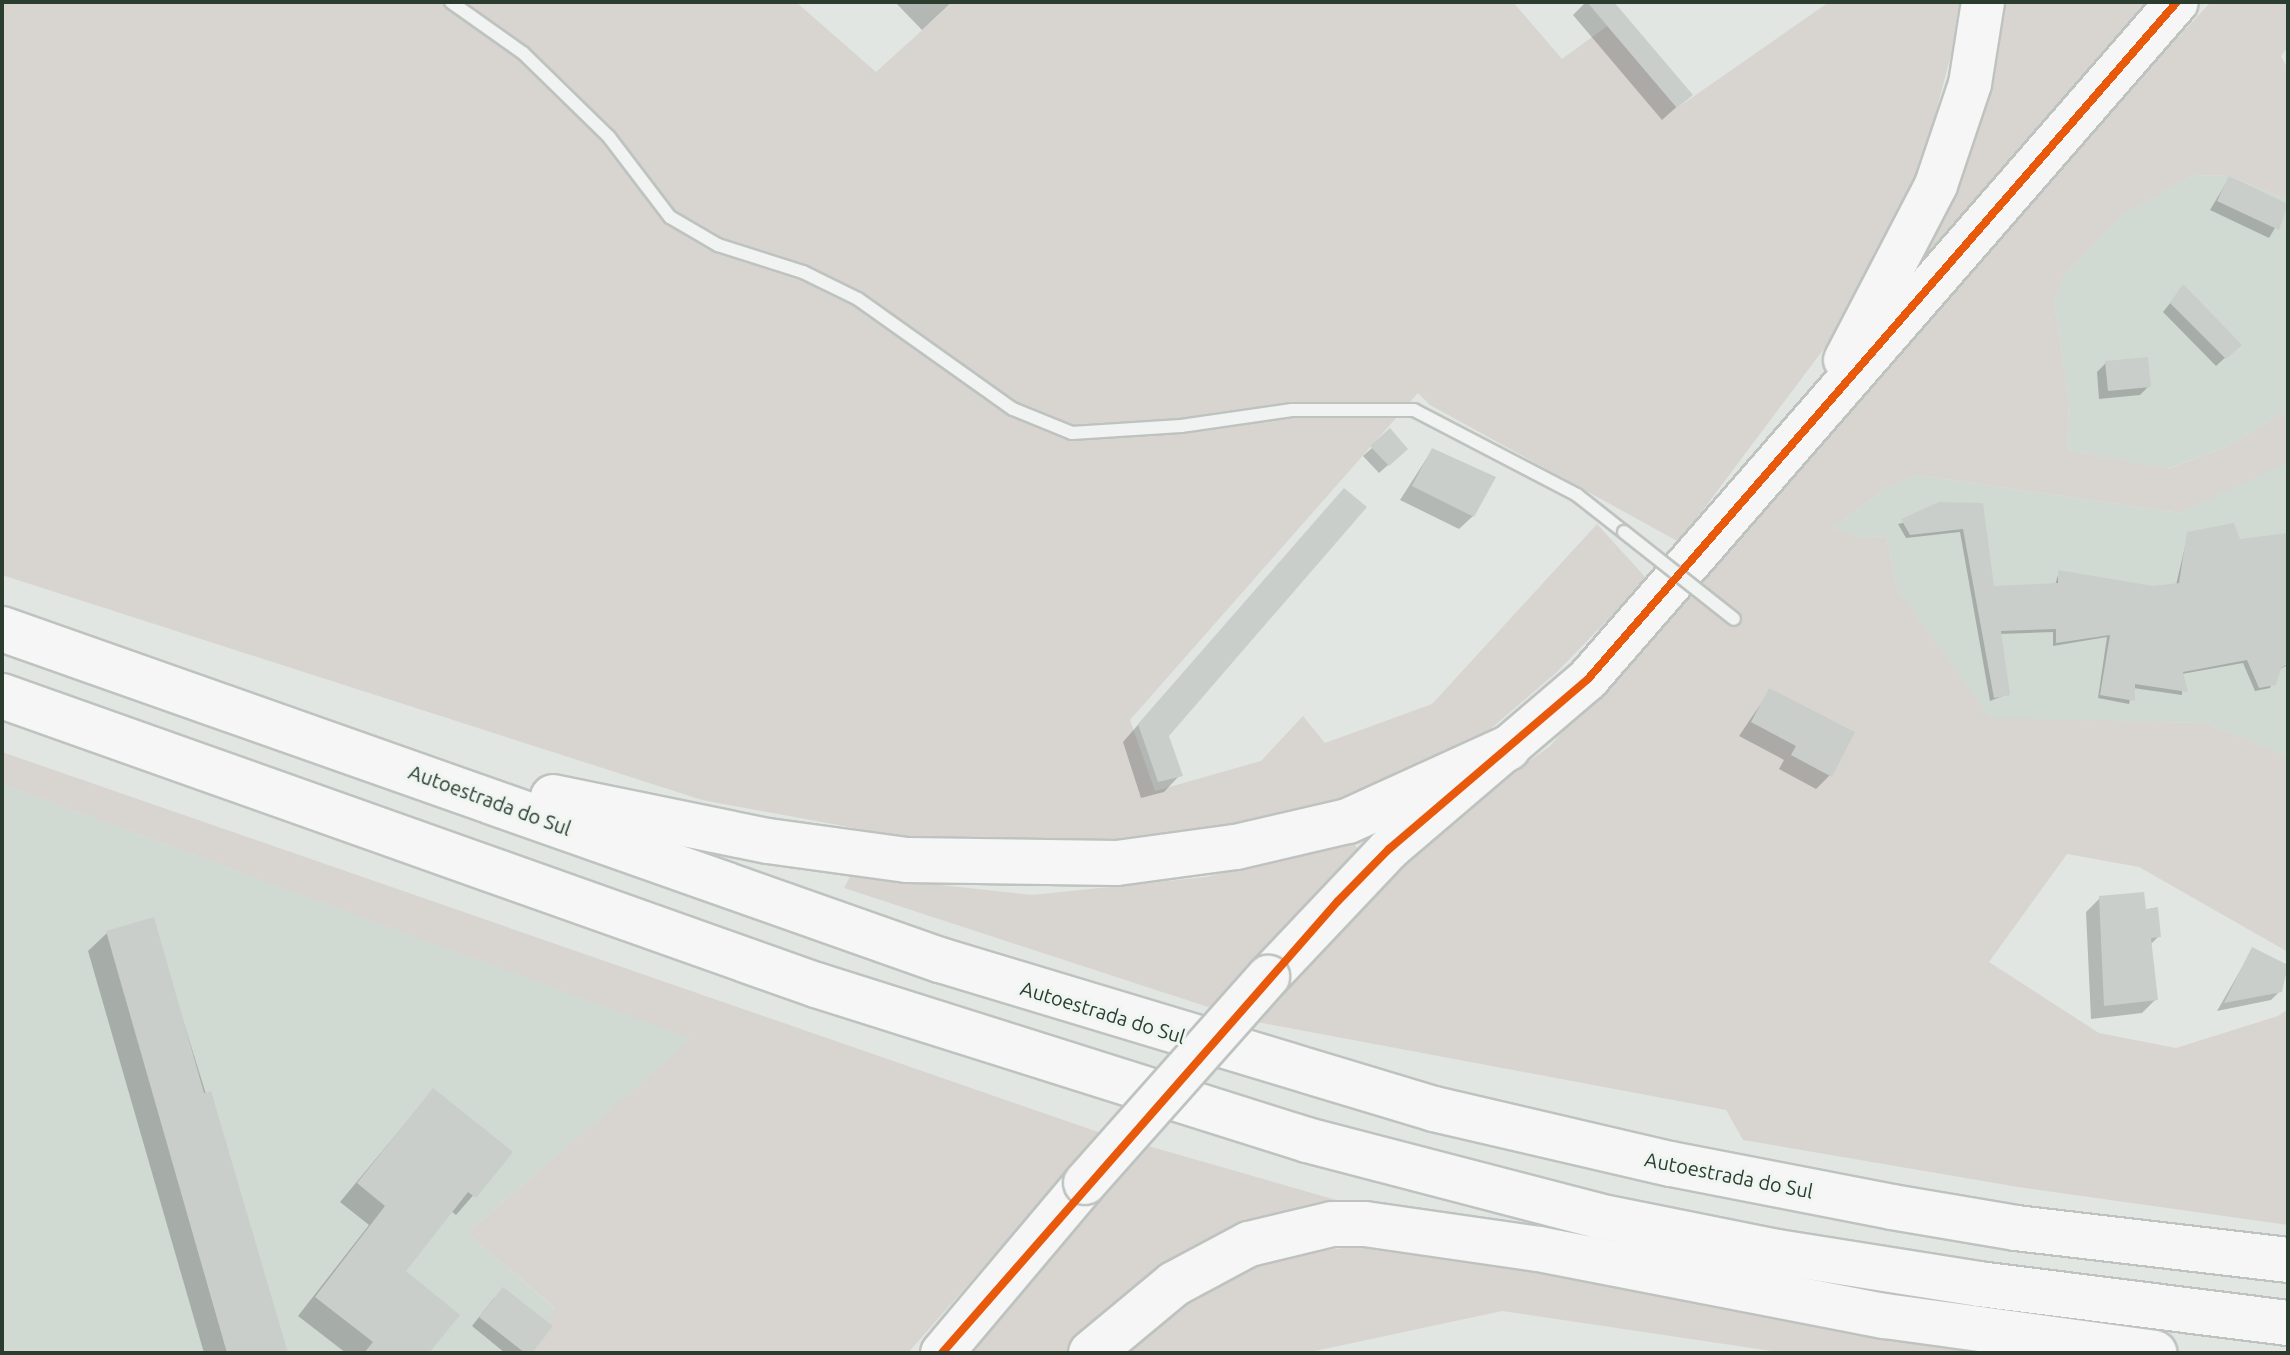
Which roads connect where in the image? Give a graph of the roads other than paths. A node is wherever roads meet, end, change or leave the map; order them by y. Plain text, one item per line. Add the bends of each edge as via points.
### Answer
1 (451, 2) edge
2 (1983, 2) edge
3 (2177, 2) edge
4 (1815, 421) junction
5 (1734, 619) dead end
6 (2, 629) edge
7 (2, 696) edge
8 (334, 744) junction
9 (1508, 748) junction
10 (1307, 1140) junction
11 (1539, 1249) junction
12 (2288, 1260) edge
13 (2288, 1323) edge
14 (942, 1353) edge
15 (1091, 1353) edge
16 (2154, 1353) edge

1 - 5 lane, bridge via 523,53 609,137 670,217 718,245 803,272 858,299 1013,409 1072,433 1181,426 1292,410 1414,410 1577,495
2 - 4 main road via 1970,84 1936,185
3 - 4 main road
4 - 9 main road via 1588,679
6 - 8 highway, Autoestrada do Sul
7 - 10 highway via 816,985
8 - 9 highway via 636,817 768,841 907,860 1060,864 1117,863 1287,838 1348,821
8 - 12 highway, Autoestrada do Sul via 940,960 1434,1109 1656,1161 1892,1207 2016,1228
9 - 14 main road, bridge via 1389,849 1268,977
10 - 11 highway via 1380,1189
10 - 13 highway via 1598,1216 1777,1252
11 - 15 highway via 1365,1224 1290,1232 1249,1244 1186,1277
11 - 16 highway via 1742,1292

